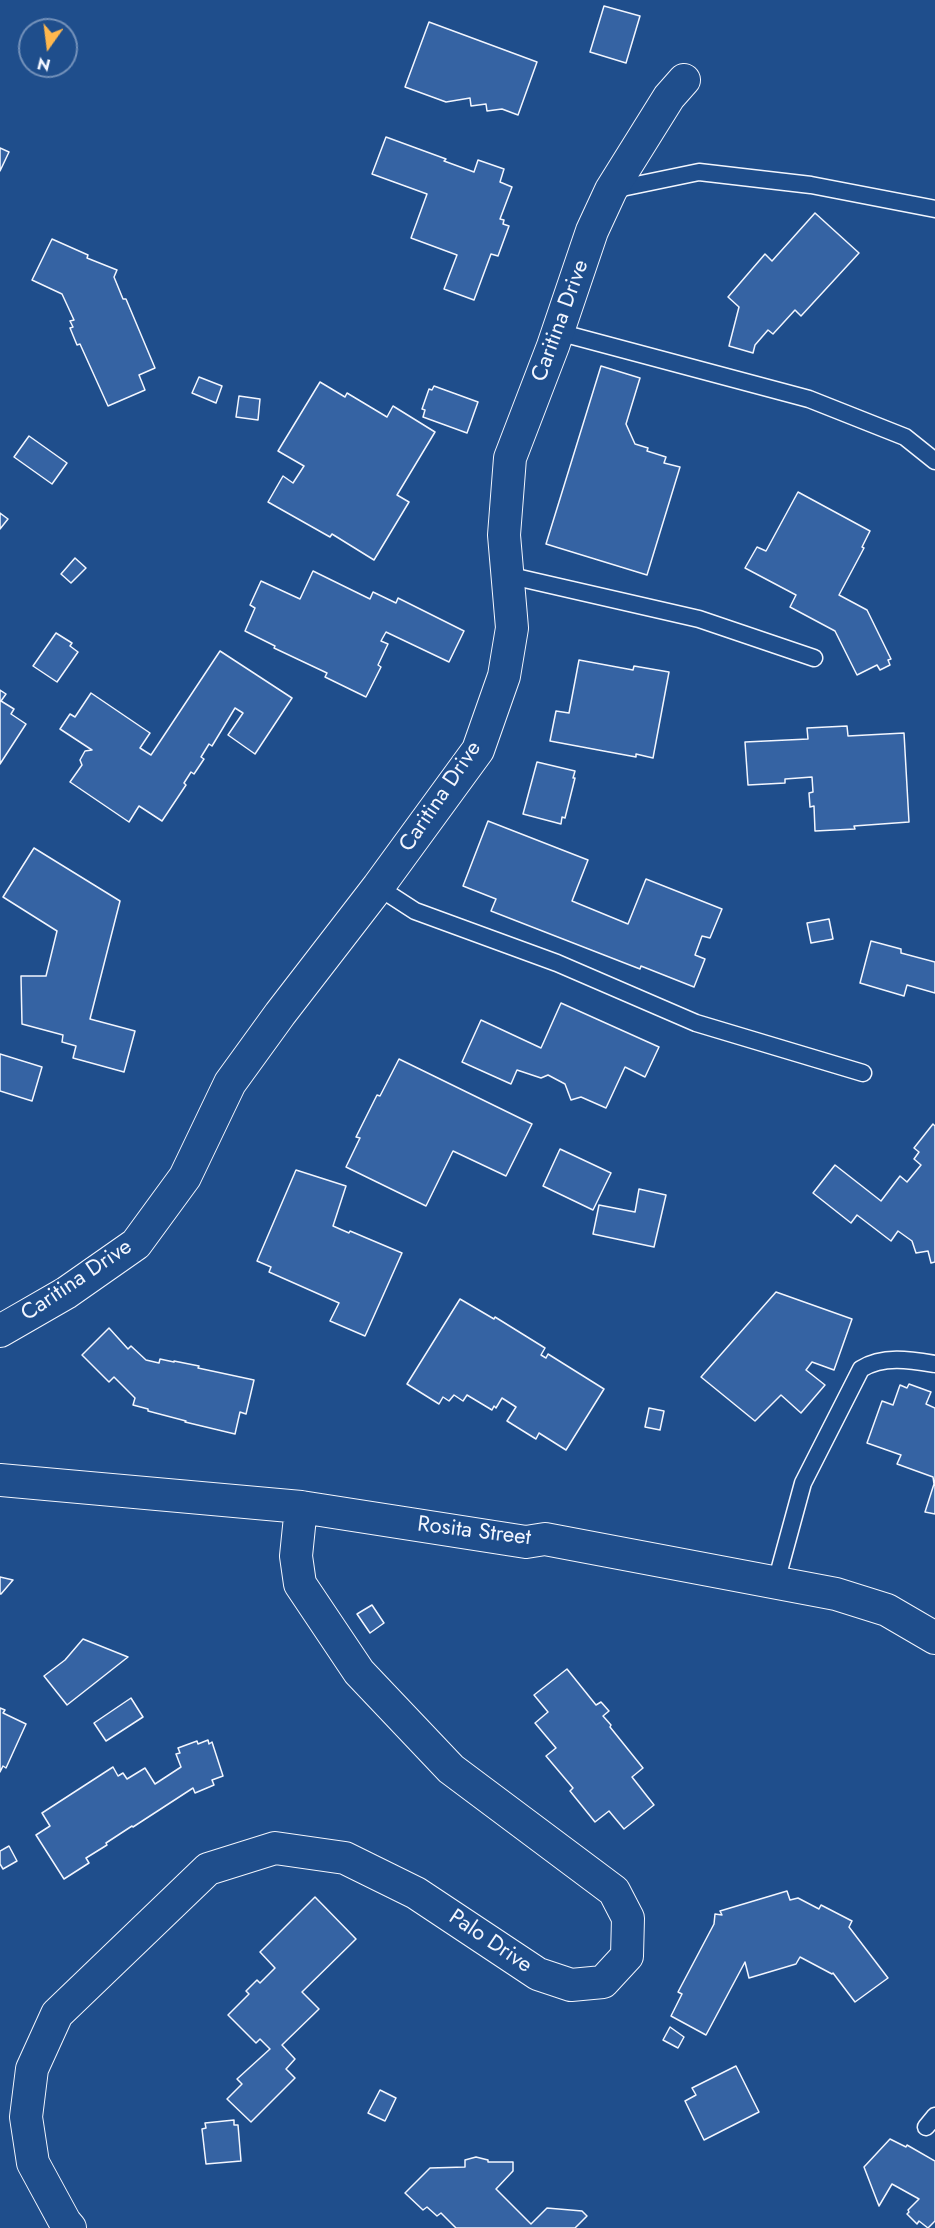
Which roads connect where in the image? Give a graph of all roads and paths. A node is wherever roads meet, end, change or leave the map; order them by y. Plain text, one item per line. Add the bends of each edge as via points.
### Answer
1 (684, 80) dead end
2 (611, 190) junction
3 (935, 209) edge
4 (558, 332) junction
5 (935, 461) edge
6 (507, 575) junction
7 (814, 658) dead end
8 (378, 887) junction
9 (863, 1073) dead end
10 (0, 1331) edge
11 (935, 1364) edge
12 (0, 1480) edge
13 (301, 1507) junction
14 (776, 1582) junction
15 (935, 1638) edge
16 (70, 2228) edge

1 - 2 street, Caritina Drive via 669,97
2 - 3 lane via 699,172 811,185
2 - 4 street, Caritina Drive via 592,231
4 - 5 lane via 809,399 905,438
4 - 6 street, Caritina Drive via 510,458 504,535
6 - 7 lane via 699,619
6 - 8 street, Caritina Drive via 512,628 504,676 478,750
8 - 9 lane via 415,910 557,963 696,1023
8 - 10 street, Caritina Drive via 230,1083 185,1177 136,1244 66,1293
11 - 14 lane via 911,1360 873,1362 861,1369 803,1484
12 - 13 street, Rosita Street
13 - 14 street, Rosita Street via 526,1542 545,1539
13 - 16 street, Palo Drive via 296,1556 300,1584 359,1672 451,1769 614,1891 628,1917 627,1956 603,1982 571,1985 538,1974 416,1893 345,1858 275,1848 208,1869 57,2014 32,2069 26,2117 33,2163
14 - 15 street, Rosita Street via 836,1594 887,1610

